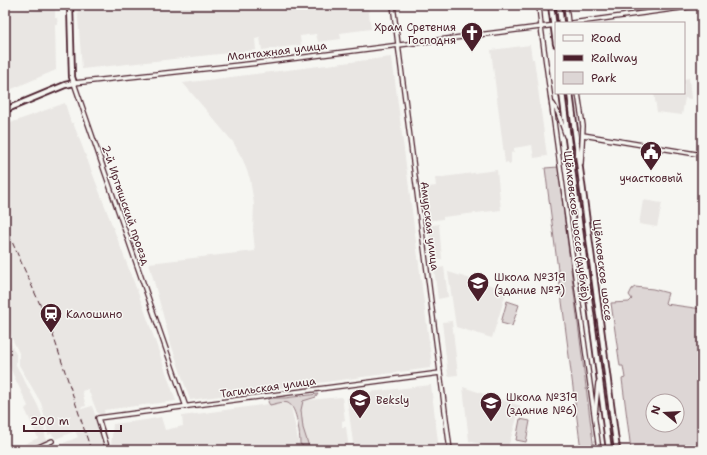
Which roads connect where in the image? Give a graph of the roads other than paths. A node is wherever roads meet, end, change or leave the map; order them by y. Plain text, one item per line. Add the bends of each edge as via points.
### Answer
1 (70, 5) edge
2 (393, 5) edge
3 (539, 5) edge
4 (551, 5) edge
5 (559, 5) edge
6 (566, 5) edge
7 (702, 5) edge
8 (561, 22) edge
9 (568, 22) edge
10 (579, 22) edge
11 (555, 25) edge
12 (541, 27) junction
13 (398, 45) junction
14 (74, 83) junction
15 (562, 94) edge
16 (570, 94) edge
17 (578, 94) edge
18 (552, 102) junction
19 (5, 110) edge
20 (582, 135) junction
21 (569, 143) junction
22 (702, 155) edge
23 (581, 173) junction
24 (440, 373) junction
25 (599, 373) junction
26 (186, 407) junction
27 (595, 422) junction
28 (52, 441) dead end
29 (32, 450) edge
30 (108, 450) edge
31 (450, 450) edge
32 (598, 450) edge
33 (609, 450) edge
34 (617, 450) edge

1 - 14 main road, 2-й Иртышский проезд
2 - 13 street, Амурская улица
3 - 12 street, Щёлковское шоссе (дублёр)
4 - 11 main road
5 - 8 main road
6 - 9 street
7 - 10 street
11 - 12 street, Монтажная улица
12 - 13 street, Монтажная улица
12 - 18 street, Щёлковское шоссе (дублёр)
13 - 14 street, Монтажная улица
13 - 24 street, Амурская улица
14 - 19 main road, Монтажная улица
14 - 26 street, 2-й Иртышский проезд
15 - 21 main road, Щёлковское шоссе
16 - 23 main road, Щёлковское шоссе
17 - 20 street, Щёлковское шоссе (дублёр)
18 - 21 street
18 - 27 street, Щёлковское шоссе (дублёр)
20 - 22 street
20 - 23 street, Щёлковское шоссе (дублёр)
21 - 25 main road, Щёлковское шоссе
23 - 34 main road, Щёлковское шоссе
24 - 26 street, Тагильская улица
24 - 31 street, Амурская улица
25 - 27 street
25 - 33 main road, Щёлковское шоссе
26 - 30 street, Тагильская улица via 98,418
27 - 32 street, Щёлковское шоссе (дублёр)
28 - 29 street

